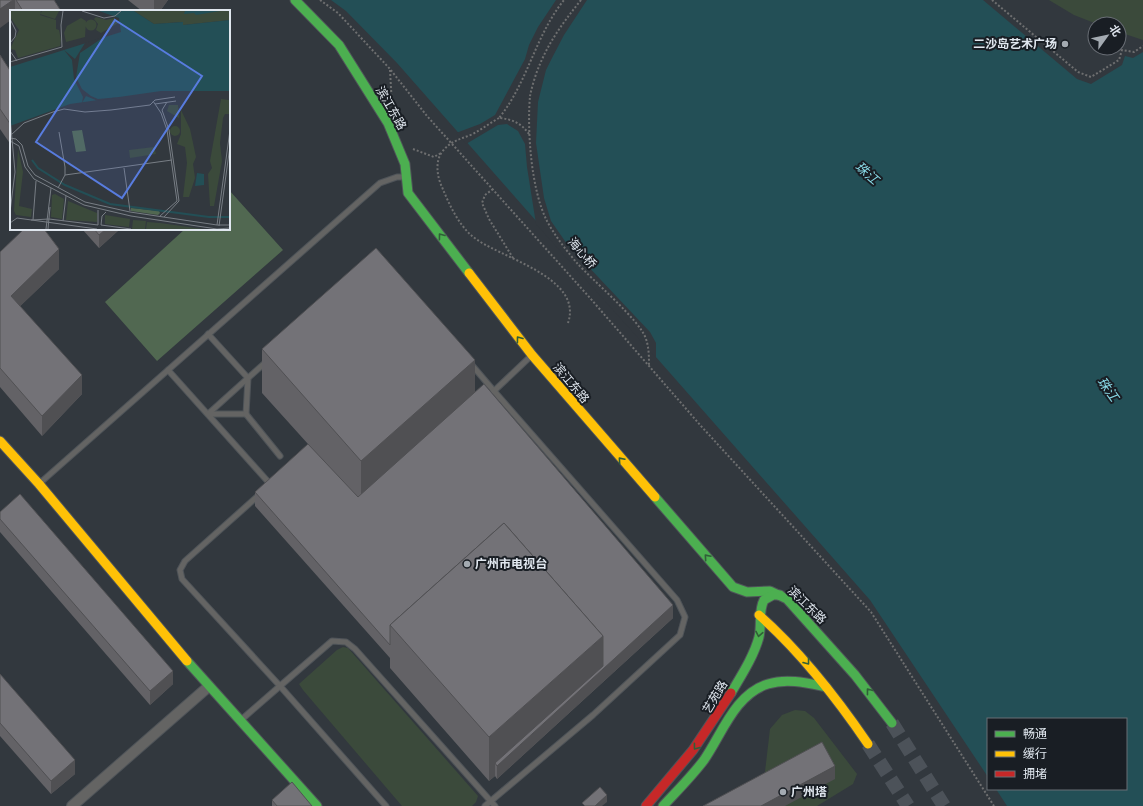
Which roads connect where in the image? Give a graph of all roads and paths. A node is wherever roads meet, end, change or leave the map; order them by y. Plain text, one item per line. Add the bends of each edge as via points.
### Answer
1 (295, 0) edge
2 (320, 0) edge
3 (564, 0) edge
4 (581, 0) edge
5 (992, 0) edge
6 (1143, 46) edge
7 (1138, 50) junction
8 (1143, 50) edge
9 (390, 69) junction
10 (395, 112) dead end
11 (499, 118) junction
12 (530, 136) junction
13 (451, 143) junction
14 (410, 144) dead end
15 (441, 153) junction
16 (406, 177) junction
17 (493, 189) junction
18 (513, 258) junction
19 (568, 323) dead end
20 (208, 334) junction
21 (532, 355) junction
22 (271, 358) edge
23 (469, 362) edge
24 (648, 366) junction
25 (168, 370) junction
26 (248, 378) junction
27 (494, 391) junction
28 (208, 414) junction
29 (246, 414) junction
30 (0, 441) edge
31 (280, 456) dead end
32 (277, 480) edge
33 (39, 484) junction
34 (271, 485) junction
35 (780, 595) junction
36 (759, 615) junction
37 (280, 686) junction
38 (826, 686) junction
39 (208, 687) junction
40 (240, 722) junction
41 (892, 723) tunnel mouth
42 (868, 744) tunnel mouth
43 (491, 801) junction
44 (72, 806) edge
45 (317, 806) edge
46 (386, 806) edge
47 (485, 806) edge
48 (495, 806) edge
49 (646, 806) edge
50 (663, 806) edge
51 (994, 806) edge

1 - 16 street, 滨江东路 via 339,45 388,124 405,164
2 - 9 path via 338,13
3 - 11 path via 553,14 523,79
4 - 12 path, 海心桥 via 556,34 540,65 530,94
5 - 7 path via 1078,72 1091,78 1119,60 1122,50
6 - 7 path
7 - 8 path
9 - 10 path via 392,105
9 - 13 path
11 - 12 path via 516,122
11 - 13 path
12 - 24 path, 海心桥 via 533,169 546,220 578,263 646,337
13 - 15 path
13 - 17 path
14 - 15 path via 413,150 434,157
15 - 18 path via 438,168 440,184 462,224 472,236 490,248
16 - 20 lane via 380,183
21 -> 16 street, 滨江东路 via 408,193
17 - 18 path via 485,195 482,203
17 - 24 path
18 - 19 path via 559,287 570,306
20 - 25 lane
20 - 26 lane
21 - 27 lane
35 -> 21 street, 滨江东路 via 768,591 746,592 733,586
22 - 26 lane
23 - 27 lane
24 - 51 path via 871,612
25 - 28 lane
25 - 33 lane
26 - 28 lane
26 - 29 lane
27 - 43 lane via 677,600 685,617 680,635 592,715
28 - 29 lane
28 - 34 lane
29 - 31 lane
30 - 33 street
32 - 34 lane
33 - 39 street
34 - 37 lane via 185,561 180,570 182,579
35 - 36 street, 艺苑路 via 774,594 764,600
41 -> 35 street, 滨江东路 via 856,675 787,599
36 -> 38 street via 795,647
36 -> 49 street, 艺苑路 via 756,645 731,694 696,747
37 - 40 lane
37 - 43 lane via 332,641 346,642 355,648
37 - 46 lane
38 - 42 street
38 - 50 street, 艺苑路 via 776,683 762,686 752,692 738,706 705,758
39 - 40 street
39 - 44 street
40 - 45 street
43 - 47 lane
43 - 48 lane

